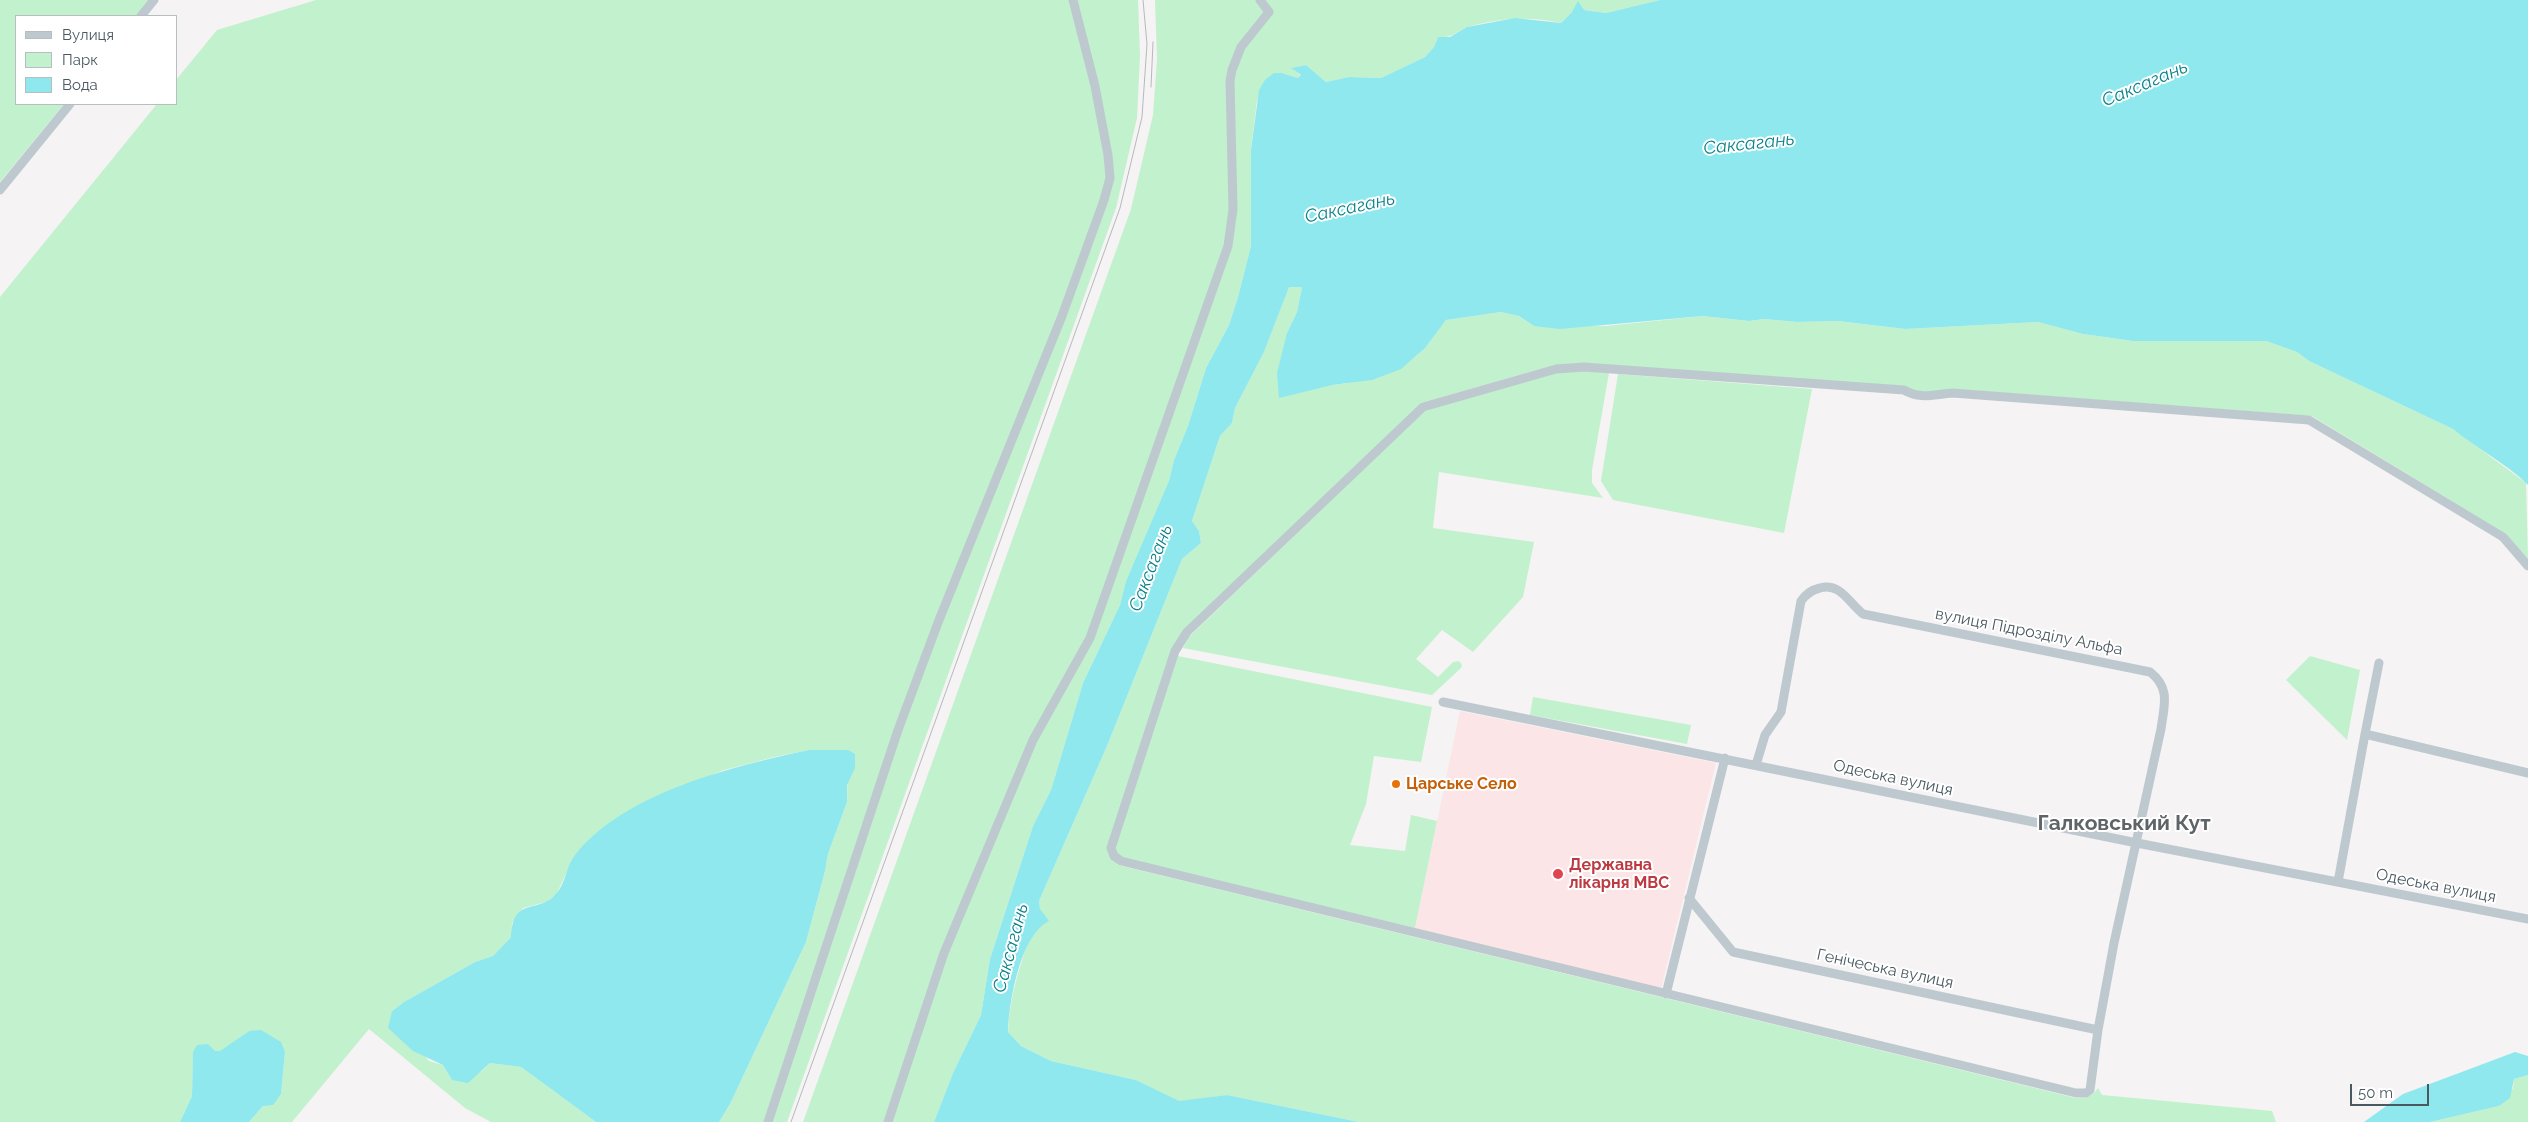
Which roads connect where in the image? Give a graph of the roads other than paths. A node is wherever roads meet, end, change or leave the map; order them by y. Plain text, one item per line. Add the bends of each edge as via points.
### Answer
1 (154, 0) edge
2 (1073, 0) edge
3 (1260, 0) edge
4 (142, 15) edge
5 (69, 105) edge
6 (0, 190) edge
7 (2528, 566) edge
8 (2379, 663) dead end
9 (1443, 702) dead end
10 (2365, 734) junction
11 (1725, 758) junction
12 (1756, 764) junction
13 (2528, 773) edge
14 (2137, 843) junction
15 (2338, 882) junction
16 (1689, 898) junction
17 (2528, 919) edge
18 (1666, 994) junction
19 (2098, 1030) junction
20 (768, 1122) edge
21 (888, 1122) edge

1 - 4 street
2 - 20 street via 1095,86 1110,178 1062,316 898,730
3 - 21 street via 1270,12 1241,47 1230,81 1233,209 1228,246 1090,638 1033,740 944,953
5 - 6 street
7 - 18 street via 2503,537 2309,420 1953,394 1924,398 1904,390 1584,367 1556,368 1423,407 1187,632 1175,651 1111,848 1114,856 1120,861
8 - 10 street
9 - 11 street, Одеська вулиця
10 - 13 street
10 - 15 street
11 - 12 street, Одеська вулиця
11 - 16 street
12 - 14 street, Одеська вулиця
12 - 14 street, вулиця Підрозділу Альфа via 1765,735 1780,712 1801,601 1816,589 1836,587 1863,614 2150,672 2160,680 2165,693 2158,744
14 - 15 street, Одеська вулиця
14 - 19 street, вулиця Підрозділу Альфа via 2131,859
15 - 17 street, Одеська вулиця
16 - 18 street
16 - 19 street, Генічеська вулиця via 1733,952
18 - 19 street, вулиця Підрозділу Альфа via 2076,1093 2086,1093 2092,1084

